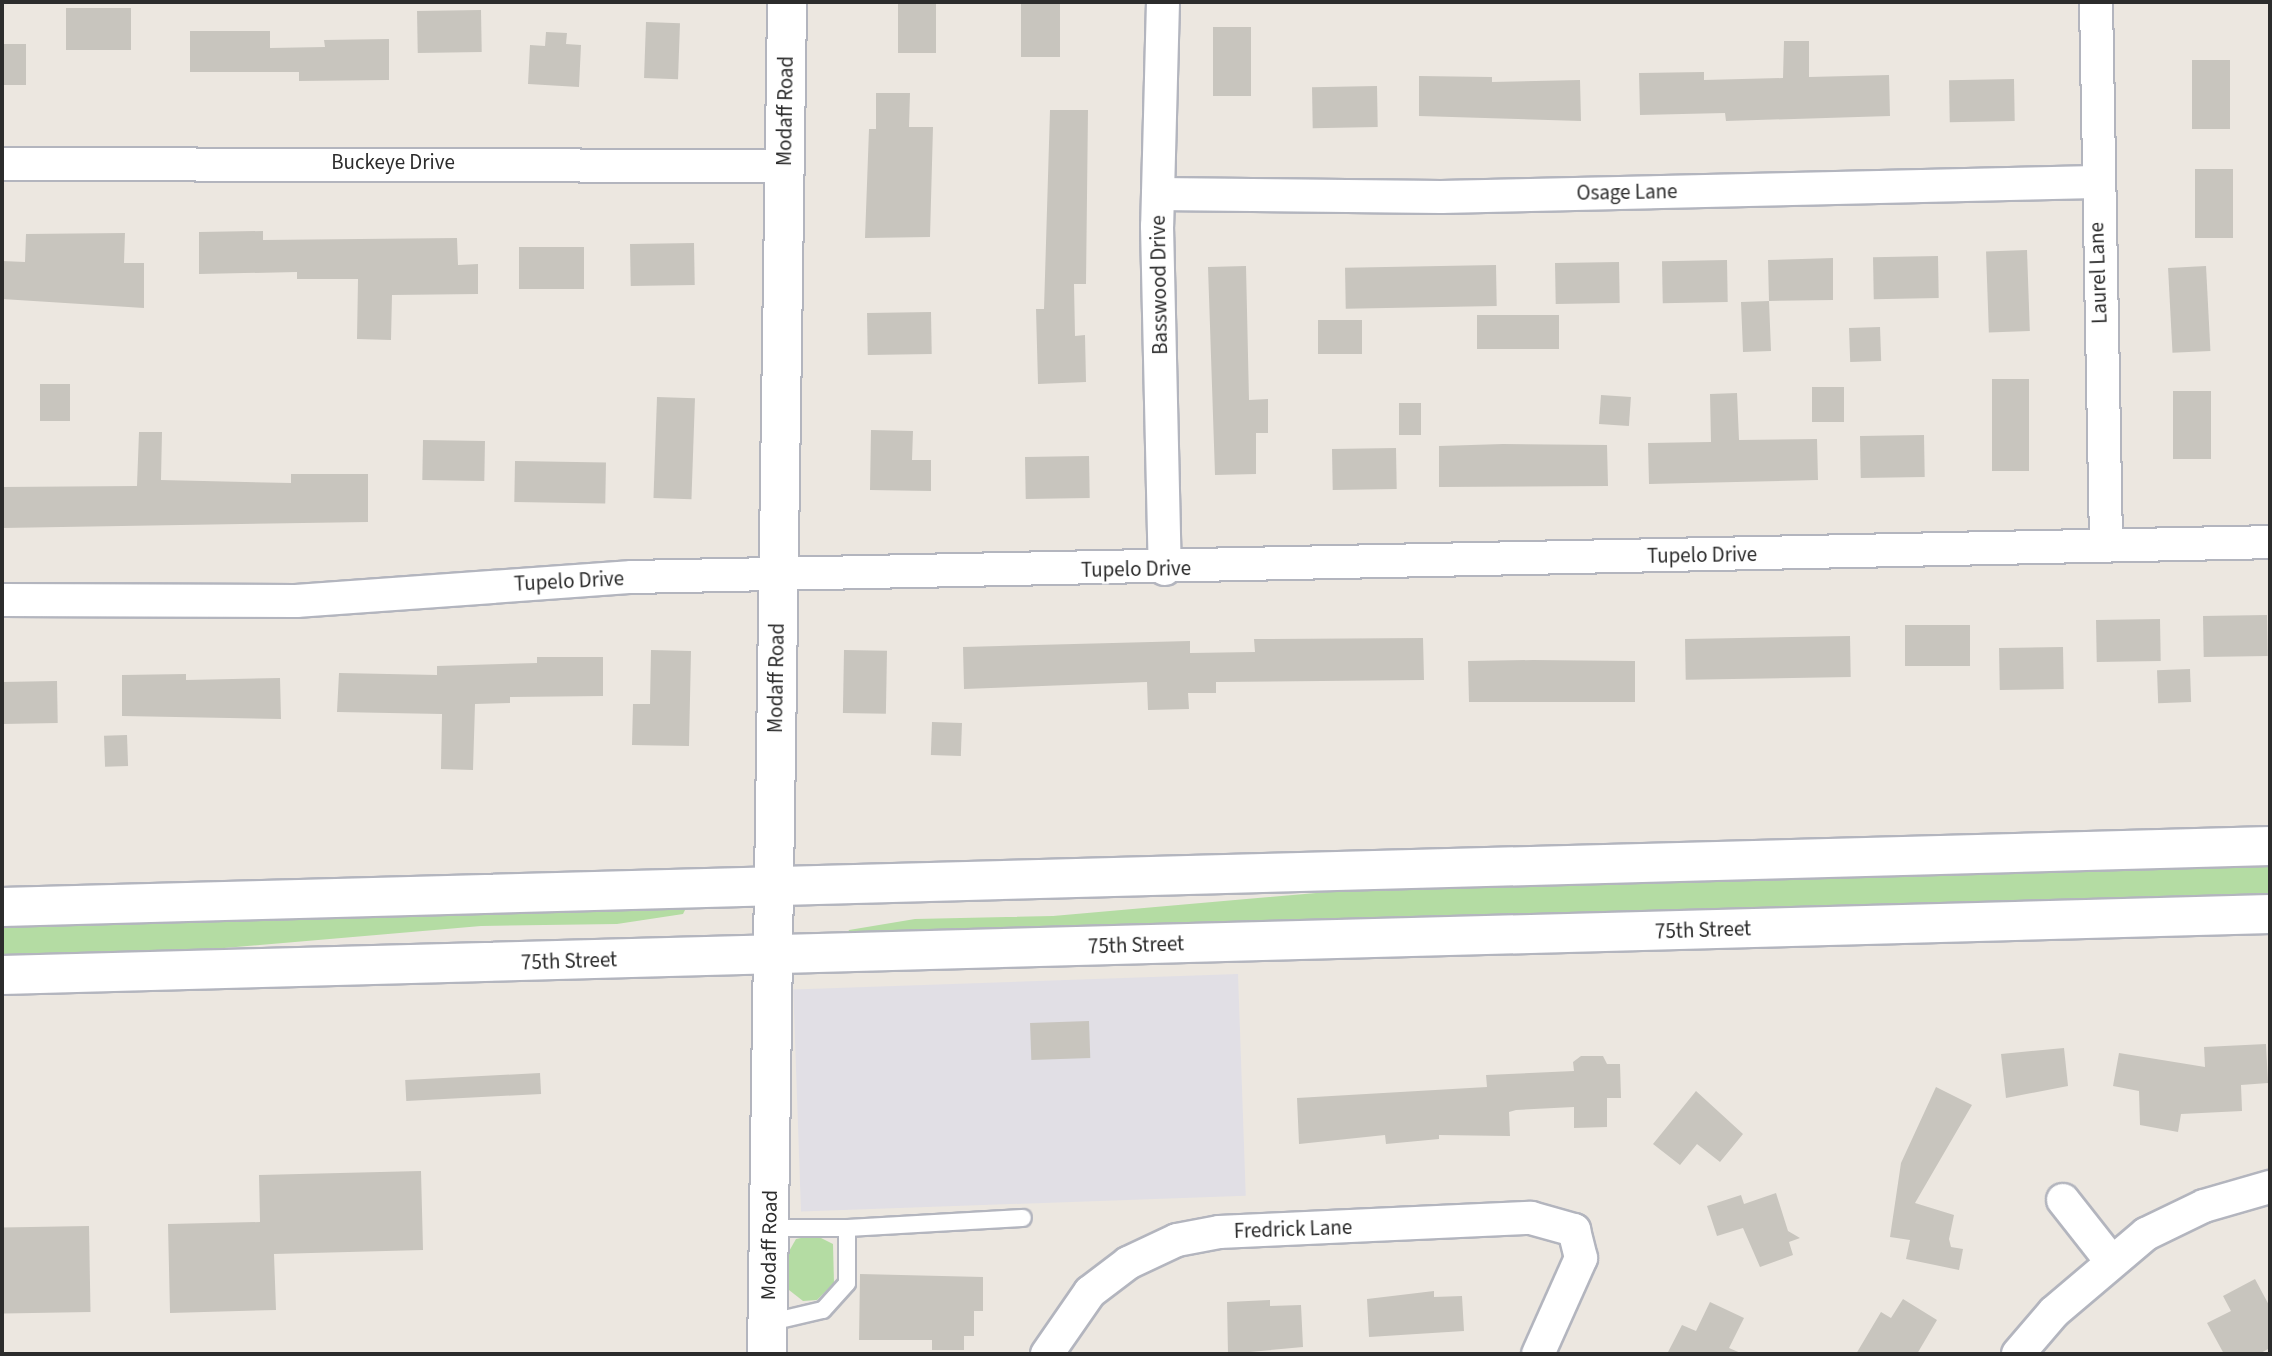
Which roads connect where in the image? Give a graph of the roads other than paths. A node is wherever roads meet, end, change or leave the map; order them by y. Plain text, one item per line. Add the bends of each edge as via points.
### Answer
1 (787, 2) edge
2 (1163, 2) edge
3 (2096, 2) edge
4 (2, 164) edge
5 (784, 166) junction
6 (2096, 182) junction
7 (1158, 194) junction
8 (2270, 542) edge
9 (2106, 545) junction
10 (1165, 569) junction
11 (777, 577) junction
12 (2, 600) edge
13 (2270, 846) edge
14 (774, 888) junction
15 (2, 907) edge
16 (2270, 914) edge
17 (773, 955) junction
18 (2, 975) edge
19 (2270, 1187) edge
20 (2063, 1200) dead end
21 (1023, 1218) dead end
22 (769, 1228) junction
23 (847, 1228) junction
24 (2111, 1261) junction
25 (767, 1339) edge
26 (1047, 1354) edge
27 (1538, 1354) edge
28 (2018, 1354) edge

1 - 5 main road, Modaff Road
2 - 7 street, Basswood Drive
3 - 6 street, Laurel Lane
4 - 5 street, Buckeye Drive
5 - 11 main road, Modaff Road
6 - 7 street, Osage Lane via 1441,197
6 - 9 street, Laurel Lane
7 - 10 street, Basswood Drive
8 - 9 street, Tupelo Drive
9 - 10 street, Tupelo Drive
10 - 11 street, Tupelo Drive
11 - 12 street, Tupelo Drive via 551,581 296,601
11 - 14 main road, Modaff Road
13 - 14 main road
14 - 15 main road
14 - 17 main road, Modaff Road
16 - 17 main road, 75th Street
17 - 18 main road, 75th Street
17 - 22 main road, Modaff Road
19 - 24 street via 2179,1216
20 - 24 street
21 - 23 lane
22 - 23 lane
22 - 25 main road, Modaff Road
23 - 25 lane via 847,1283 823,1310
24 - 28 street
26 - 27 street, Fredrick Lane via 1090,1292 1136,1258 1197,1235 1531,1218 1563,1224 1580,1240 1578,1271

